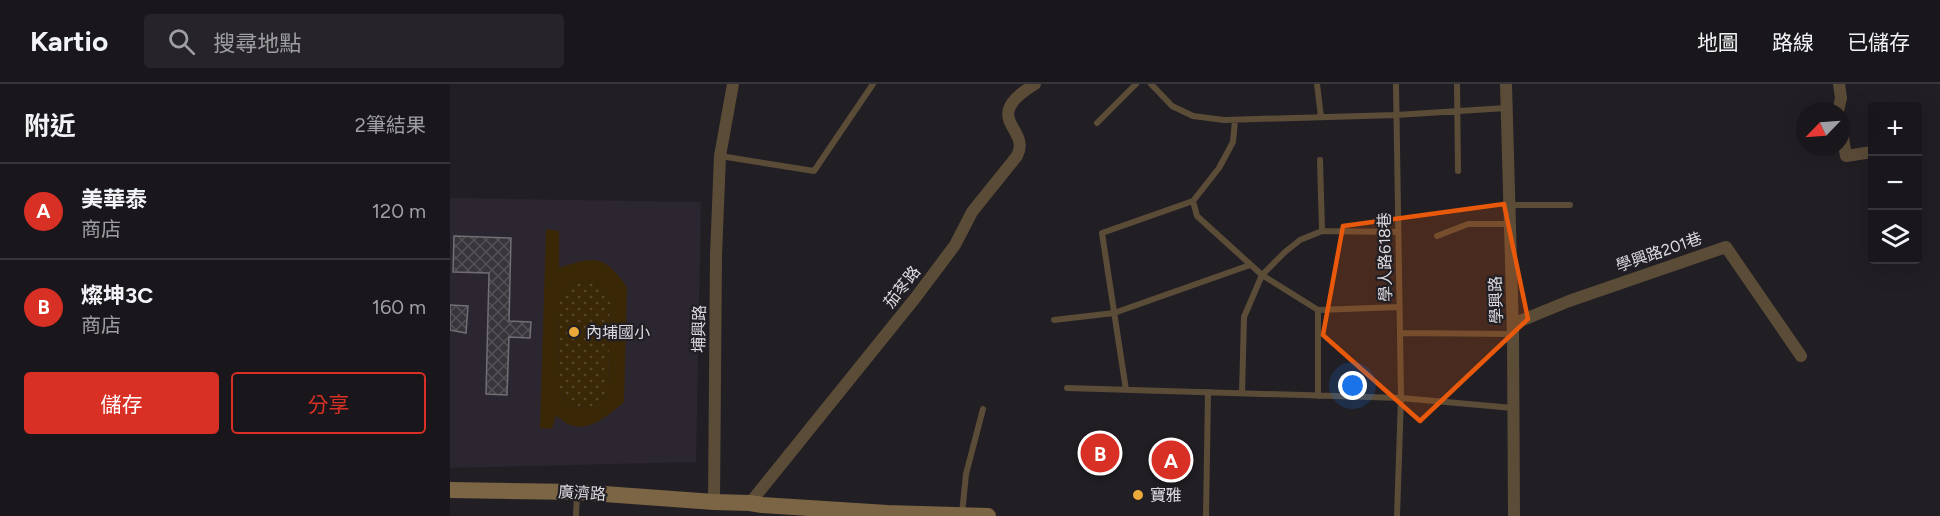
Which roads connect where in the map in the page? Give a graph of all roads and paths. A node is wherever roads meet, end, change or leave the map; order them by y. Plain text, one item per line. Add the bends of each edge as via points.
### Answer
1 (733, 84) edge
2 (873, 84) edge
3 (1035, 84) edge
4 (1136, 84) edge
5 (1151, 84) edge
6 (1317, 84) edge
7 (1396, 84) edge
8 (1457, 84) edge
9 (1506, 84) edge
10 (1839, 84) edge
11 (1840, 102) edge
12 (1506, 108) junction
13 (1457, 111) junction
14 (1396, 115) junction
15 (1322, 117) junction
16 (1235, 120) junction
17 (1097, 123) dead end
18 (1868, 153) edge
19 (1850, 155) edge
20 (720, 156) junction
21 (1320, 160) dead end
22 (1458, 171) dead end
23 (1193, 201) junction
24 (1509, 205) junction
25 (1570, 205) dead end
26 (1510, 224) junction
27 (1322, 231) junction
28 (1398, 232) junction
29 (1437, 236) dead end
30 (1250, 265) junction
31 (1262, 276) junction
32 (1399, 307) junction
33 (1318, 310) junction
34 (1114, 313) junction
35 (1054, 320) dead end
36 (1513, 329) junction
37 (1400, 333) junction
38 (1800, 356) dead end
39 (1066, 388) dead end
40 (1126, 390) junction
41 (1208, 392) junction
42 (1242, 393) junction
43 (1318, 396) junction
44 (1401, 398) junction
45 (1513, 408) junction
46 (983, 409) dead end
47 (450, 490) edge
48 (577, 492) junction
49 (750, 503) junction
50 (714, 509) edge
51 (953, 515) edge
52 (576, 516) edge
53 (987, 516) edge
54 (1206, 516) edge
55 (1397, 516) edge
56 (1514, 516) edge

1 - 20 street, 埔興路
2 - 20 lane via 814,171
3 - 49 street, 茄苳路 via 1013,100 1008,112 1020,141 1017,156 972,212 955,245 916,297
4 - 17 lane
5 - 16 lane via 1172,106 1193,116
6 - 15 lane
7 - 14 lane, 學人路618巷
8 - 13 lane
9 - 12 street, 學興路
10 - 11 street
12 - 13 lane
12 - 24 street, 學興路
13 - 14 lane
13 - 22 lane
14 - 15 lane
14 - 28 lane, 學人路618巷
15 - 16 lane
16 - 23 lane via 1233,142 1219,168
18 - 19 street
20 - 50 street, 埔興路
21 - 27 lane
23 - 30 lane via 1197,216
23 - 34 lane via 1101,233
24 - 25 lane
24 - 26 street, 學興路
26 - 29 lane via 1468,224
26 - 36 street, 學興路
27 - 28 lane
27 - 31 lane via 1300,240
28 - 32 lane, 學人路618巷
30 - 31 lane
30 - 34 lane
31 - 33 lane
31 - 42 lane via 1244,317
32 - 33 lane
32 - 37 lane, 學人路618巷
33 - 43 lane
34 - 35 lane
34 - 40 lane
36 - 37 lane
36 - 38 street, 學興路201巷 via 1569,301 1726,247
36 - 45 street, 學興路
37 - 44 lane, 學人路618巷
39 - 40 lane
40 - 41 lane
41 - 42 lane
41 - 54 lane
42 - 43 lane
43 - 44 lane
44 - 45 lane
44 - 55 lane, 學人路618巷
45 - 56 street, 學興路
46 - 51 lane
47 - 48 main road, 廣濟路
48 - 50 main road, 廣濟路
48 - 52 lane
49 - 50 main road, 廣濟路
49 - 51 main road, 廣濟路
51 - 53 main road, 廣濟路

